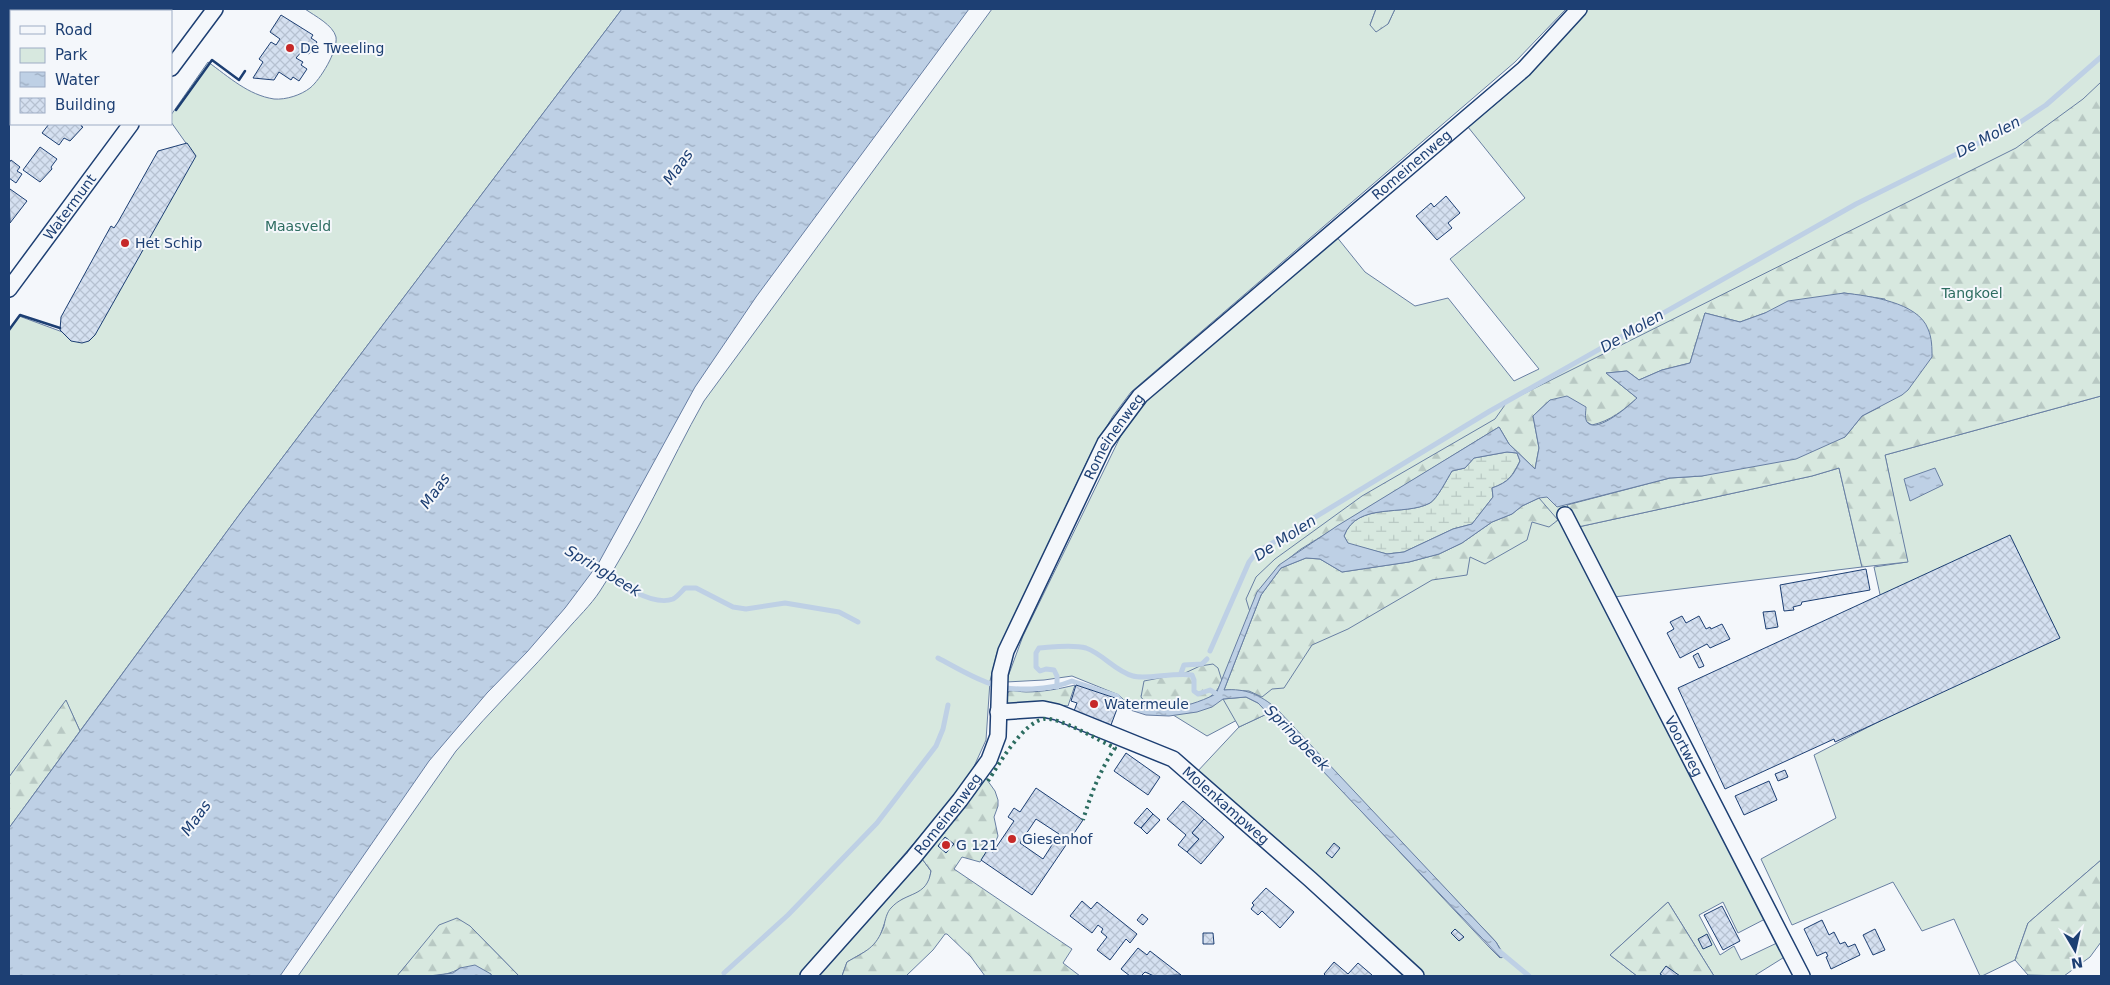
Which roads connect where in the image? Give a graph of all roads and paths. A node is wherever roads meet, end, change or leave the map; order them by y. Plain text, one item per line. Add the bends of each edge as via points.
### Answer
1 (215, 9) edge
2 (1580, 9) edge
3 (172, 67) edge
4 (129, 125) edge
5 (9, 289) edge
6 (1565, 515) dead end
7 (998, 712) junction
8 (808, 976) edge
9 (1416, 976) edge
10 (1802, 976) edge

1 - 3 street
2 - 7 street, Romeinenweg via 1524,69 1140,396 1105,443 1006,651 1000,674
4 - 5 street, Watermunt
6 - 10 street, Voortweg
7 - 8 street, Romeinenweg via 998,736 988,760 971,784 913,858
7 - 9 street, Molenkampweg via 1043,709 1057,712 1173,759

